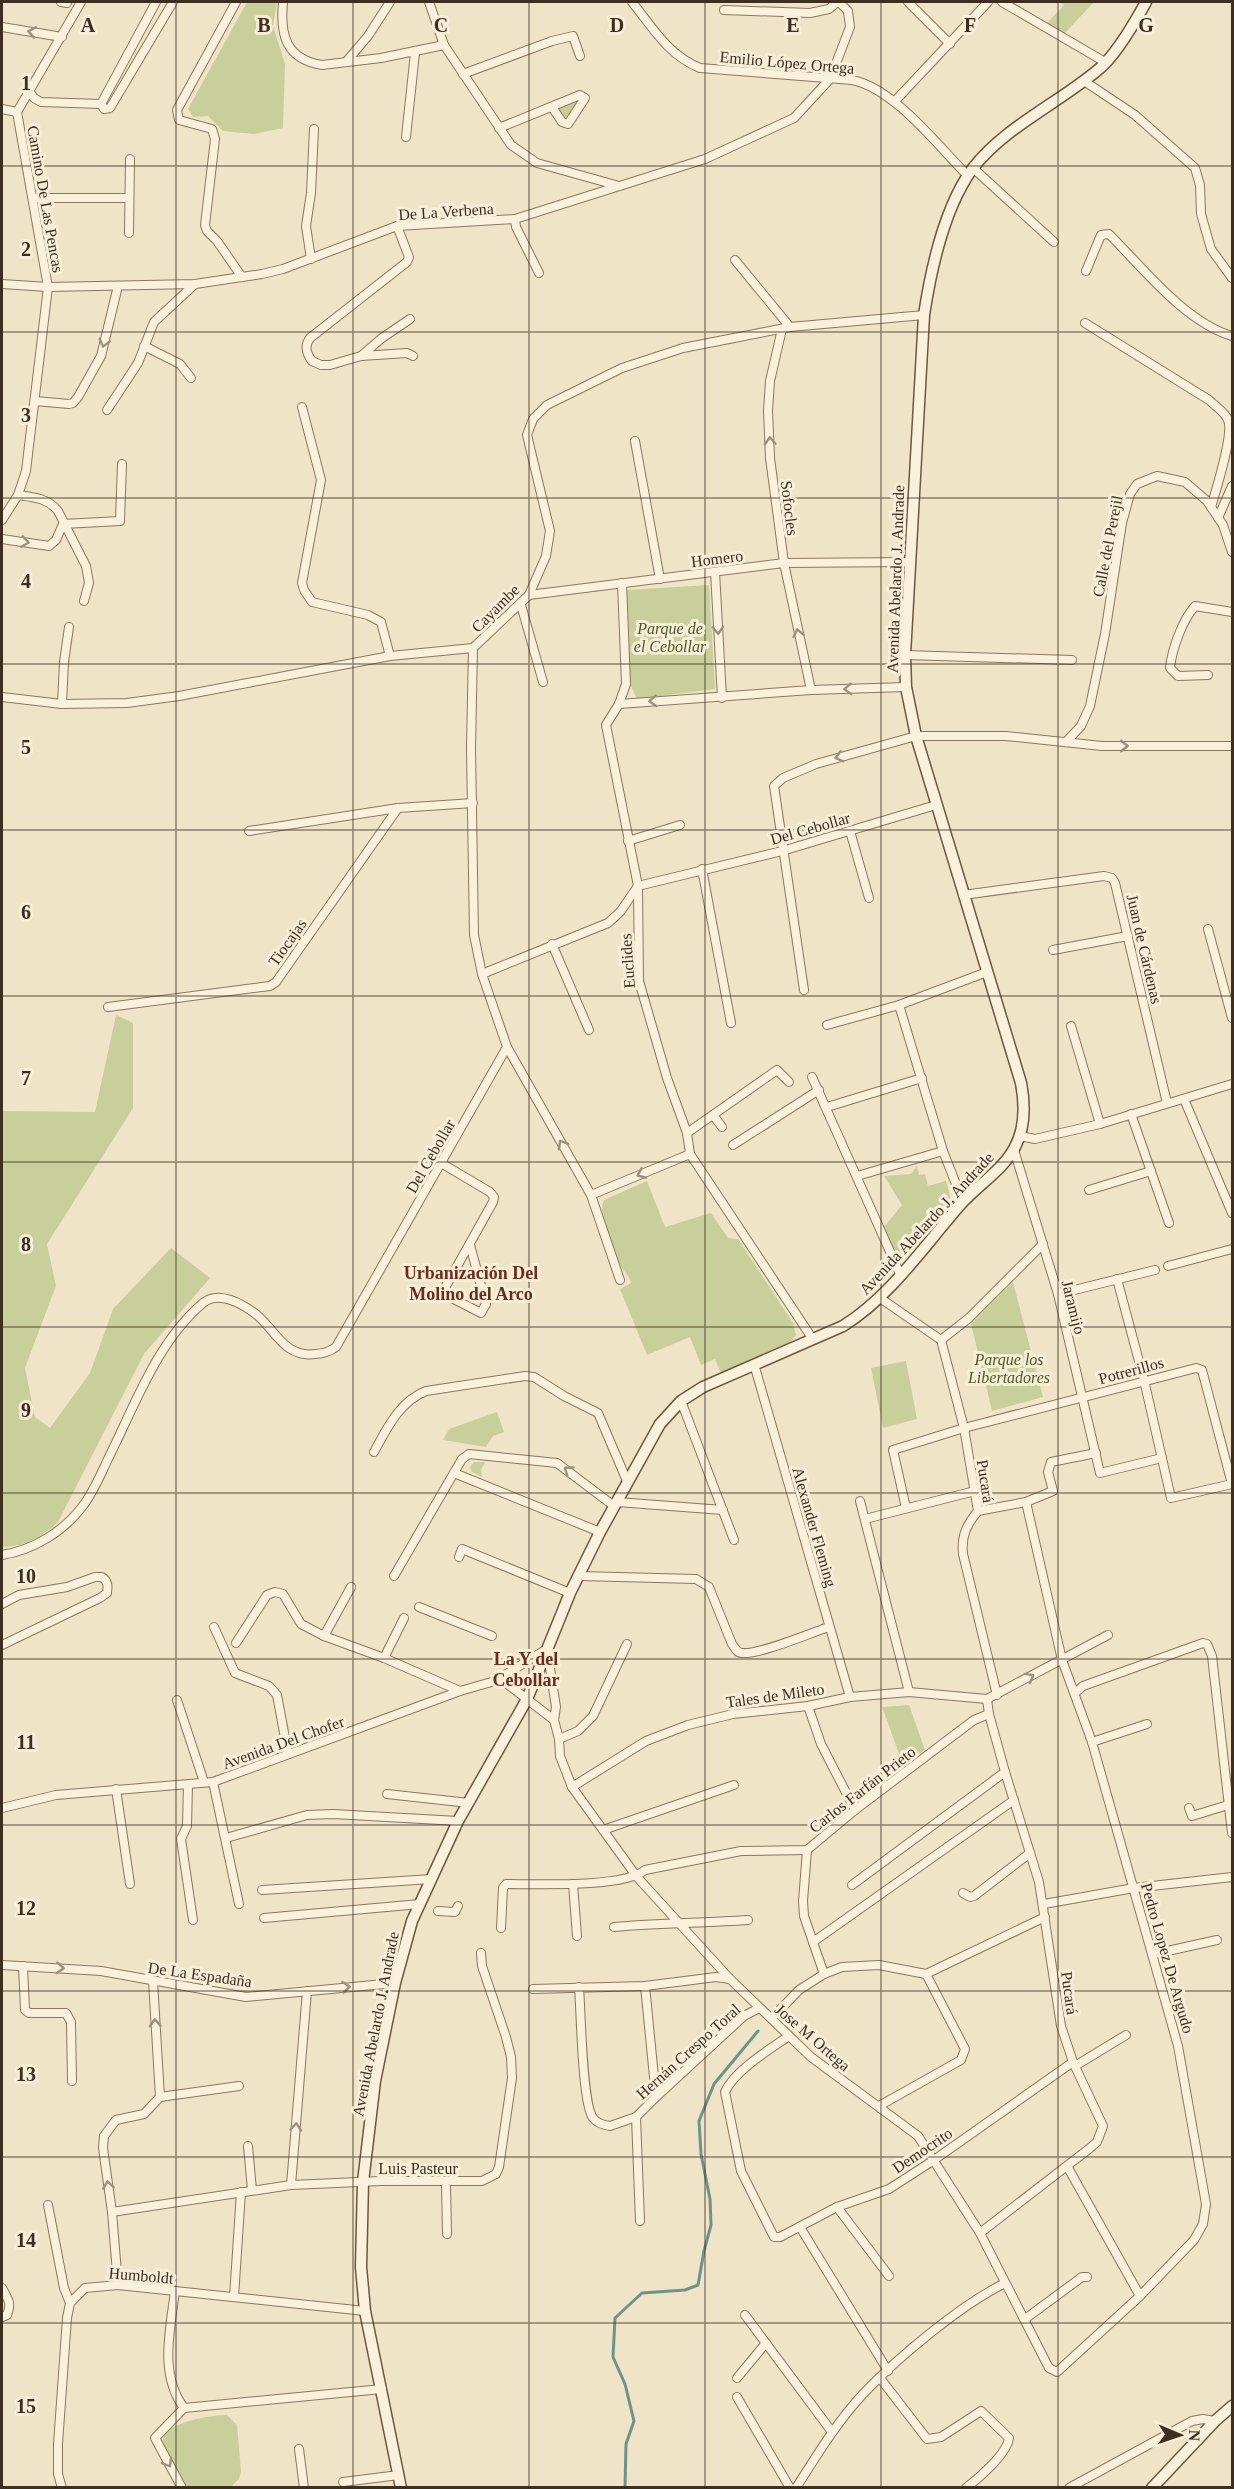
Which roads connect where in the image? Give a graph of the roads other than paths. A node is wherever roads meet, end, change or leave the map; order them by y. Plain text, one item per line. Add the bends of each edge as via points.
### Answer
1 (81, 2) edge
2 (156, 2) edge
3 (172, 2) edge
4 (236, 2) edge
5 (283, 2) edge
6 (390, 2) edge
7 (429, 2) edge
8 (632, 2) edge
9 (838, 2) edge
10 (908, 2) edge
11 (988, 2) edge
12 (1002, 2) edge
13 (1146, 2) edge
14 (724, 10) dead end
15 (2, 27) edge
16 (62, 37) junction
17 (950, 44) junction
18 (444, 45) junction
19 (415, 53) junction
20 (580, 56) dead end
21 (346, 62) junction
22 (1106, 62) junction
23 (463, 74) junction
24 (830, 79) junction
25 (1084, 81) junction
26 (29, 91) junction
27 (895, 101) junction
28 (101, 104) junction
29 (552, 107) junction
30 (2, 109) edge
31 (17, 112) junction
32 (499, 128) junction
33 (314, 129) dead end
34 (406, 138) dead end
35 (130, 159) dead end
36 (970, 172) junction
37 (620, 186) junction
38 (33, 198) junction
39 (129, 198) junction
40 (515, 219) junction
41 (398, 226) junction
42 (129, 233) dead end
43 (1054, 242) dead end
44 (311, 259) junction
45 (735, 260) dead end
46 (1086, 270) dead end
47 (539, 273) dead end
48 (242, 277) junction
49 (1232, 278) edge
50 (2, 284) edge
51 (195, 284) junction
52 (118, 286) junction
53 (48, 287) junction
54 (924, 315) junction
55 (410, 319) dead end
56 (1085, 323) dead end
57 (786, 328) junction
58 (1233, 336) edge
59 (144, 346) junction
60 (361, 356) junction
61 (413, 356) dead end
62 (191, 378) dead end
63 (35, 401) junction
64 (302, 407) dead end
65 (107, 410) dead end
66 (635, 441) dead end
67 (122, 464) dead end
68 (1233, 486) edge
69 (18, 495) junction
70 (1211, 507) junction
71 (1218, 518) junction
72 (2, 520) edge
73 (63, 524) junction
74 (2, 539) edge
75 (1233, 552) edge
76 (910, 562) junction
77 (784, 563) junction
78 (715, 572) junction
79 (660, 579) junction
80 (622, 583) junction
81 (529, 595) junction
82 (84, 601) dead end
83 (521, 605) junction
84 (1233, 612) edge
85 (69, 627) dead end
86 (473, 648) junction
87 (905, 654) junction
88 (390, 656) junction
89 (1072, 660) dead end
90 (1208, 675) dead end
91 (543, 682) dead end
92 (906, 687) junction
93 (811, 690) junction
94 (2, 697) edge
95 (722, 698) junction
96 (62, 704) junction
97 (619, 704) junction
98 (916, 736) junction
99 (1066, 742) junction
100 (1233, 746) edge
101 (473, 803) junction
102 (936, 805) junction
103 (398, 808) junction
104 (680, 825) dead end
105 (249, 831) dead end
106 (850, 831) junction
107 (628, 841) junction
108 (782, 851) junction
109 (702, 869) junction
110 (638, 886) junction
111 (963, 895) junction
112 (869, 898) dead end
113 (1208, 929) dead end
114 (1128, 936) junction
115 (552, 944) junction
116 (1053, 950) dead end
117 (987, 972) junction
118 (482, 974) junction
119 (804, 990) dead end
120 (899, 1005) junction
121 (108, 1007) dead end
122 (1233, 1018) edge
123 (731, 1023) dead end
124 (827, 1025) dead end
125 (1071, 1026) dead end
126 (589, 1030) dead end
127 (507, 1047) junction
128 (812, 1077) dead end
129 (921, 1078) junction
130 (789, 1082) dead end
131 (1233, 1084) edge
132 (819, 1090) junction
133 (1184, 1099) junction
134 (1167, 1103) junction
135 (827, 1107) junction
136 (1131, 1114) junction
137 (713, 1115) junction
138 (1100, 1124) junction
139 (722, 1127) dead end
140 (687, 1132) junction
141 (1020, 1136) junction
142 (733, 1145) dead end
143 (1014, 1150) junction
144 (943, 1151) junction
145 (690, 1154) junction
146 (441, 1163) junction
147 (1150, 1171) junction
148 (857, 1176) junction
149 (1089, 1190) dead end
150 (591, 1195) junction
151 (963, 1202) junction
152 (1231, 1208) edge
153 (1169, 1223) dead end
154 (1043, 1244) junction
155 (470, 1245) junction
156 (1233, 1249) edge
157 (1167, 1266) dead end
158 (1155, 1270) dead end
159 (900, 1274) junction
160 (1117, 1279) junction
161 (620, 1280) dead end
162 (1058, 1294) junction
163 (880, 1298) junction
164 (812, 1338) junction
165 (941, 1340) junction
166 (754, 1364) junction
167 (1144, 1380) junction
168 (1083, 1397) junction
169 (681, 1401) junction
170 (964, 1428) junction
171 (374, 1452) dead end
172 (1096, 1453) junction
173 (1162, 1458) junction
174 (454, 1473) junction
175 (627, 1481) junction
176 (1232, 1484) edge
177 (975, 1491) junction
178 (860, 1501) dead end
179 (1026, 1502) junction
180 (615, 1504) junction
181 (906, 1508) junction
182 (723, 1510) junction
183 (978, 1511) junction
184 (865, 1519) junction
185 (600, 1532) junction
186 (734, 1540) dead end
187 (2, 1555) edge
188 (459, 1557) dead end
189 (394, 1576) dead end
190 (579, 1576) junction
191 (351, 1587) dead end
192 (570, 1593) junction
193 (2, 1604) edge
194 (419, 1607) dead end
195 (404, 1618) dead end
196 (214, 1626) dead end
197 (829, 1627) junction
198 (1108, 1635) dead end
199 (324, 1636) junction
200 (492, 1636) dead end
201 (236, 1642) dead end
202 (627, 1644) dead end
203 (2, 1645) edge
204 (547, 1649) junction
205 (384, 1658) junction
206 (1062, 1660) junction
207 (495, 1681) junction
208 (460, 1691) junction
209 (909, 1692) junction
210 (1075, 1694) junction
211 (997, 1695) junction
212 (850, 1697) junction
213 (527, 1699) junction
214 (987, 1699) junction
215 (177, 1700) dead end
216 (808, 1706) junction
217 (989, 1714) junction
218 (554, 1720) junction
219 (1147, 1724) dead end
220 (559, 1738) junction
221 (1092, 1742) junction
222 (288, 1754) junction
223 (1005, 1772) junction
224 (209, 1782) junction
225 (188, 1785) junction
226 (734, 1785) dead end
227 (572, 1787) junction
228 (116, 1790) junction
229 (387, 1794) dead end
230 (1014, 1800) junction
231 (469, 1803) junction
232 (1228, 1805) junction
233 (2, 1808) edge
234 (1189, 1808) dead end
235 (855, 1810) junction
236 (458, 1821) junction
237 (603, 1830) junction
238 (1233, 1833) edge
239 (226, 1838) junction
240 (807, 1850) junction
241 (1030, 1853) junction
242 (637, 1877) junction
243 (1233, 1877) edge
244 (432, 1879) junction
245 (130, 1884) dead end
246 (573, 1884) junction
247 (852, 1885) dead end
248 (1134, 1888) junction
249 (262, 1890) dead end
250 (963, 1893) dead end
251 (239, 1904) dead end
252 (420, 1904) junction
253 (1044, 1905) junction
254 (458, 1906) dead end
255 (438, 1911) dead end
256 (1046, 1917) junction
257 (264, 1918) dead end
258 (193, 1920) dead end
259 (748, 1920) dead end
260 (681, 1925) junction
261 (614, 1927) dead end
262 (501, 1928) dead end
263 (577, 1936) dead end
264 (1217, 1940) dead end
265 (813, 1942) junction
266 (481, 1953) dead end
267 (1154, 1954) junction
268 (2, 1965) edge
269 (23, 1966) junction
270 (824, 1974) junction
271 (926, 1974) junction
272 (730, 1979) junction
273 (153, 1981) junction
274 (395, 1983) junction
275 (645, 1986) junction
276 (579, 1987) junction
277 (533, 1989) dead end
278 (307, 1991) junction
279 (759, 2008) junction
280 (772, 2018) junction
281 (789, 2036) junction
282 (1126, 2036) dead end
283 (1074, 2064) junction
284 (72, 2081) dead end
285 (239, 2086) dead end
286 (160, 2097) junction
287 (656, 2097) junction
288 (879, 2106) junction
289 (636, 2117) junction
290 (248, 2145) dead end
291 (934, 2160) junction
292 (1067, 2166) junction
293 (363, 2182) junction
294 (446, 2182) junction
295 (291, 2185) junction
296 (252, 2190) junction
297 (241, 2192) junction
298 (48, 2205) dead end
299 (837, 2207) junction
300 (112, 2212) junction
301 (640, 2222) dead end
302 (800, 2227) junction
303 (980, 2233) junction
304 (447, 2234) dead end
305 (889, 2276) dead end
306 (1087, 2277) dead end
307 (1005, 2283) junction
308 (118, 2285) junction
309 (2, 2288) edge
310 (174, 2291) junction
311 (1140, 2296) junction
312 (234, 2297) junction
313 (70, 2303) junction
314 (365, 2311) junction
315 (745, 2315) dead end
316 (2, 2317) edge
317 (1025, 2319) junction
318 (766, 2343) junction
319 (888, 2372) junction
320 (1057, 2372) joint
321 (737, 2378) dead end
322 (880, 2378) junction
323 (382, 2389) junction
324 (737, 2397) dead end
325 (1233, 2406) edge
326 (184, 2408) junction
327 (1215, 2421) junction
328 (832, 2432) junction
329 (299, 2449) dead end
330 (399, 2475) junction
331 (343, 2482) dead end
332 (62, 2487) edge
333 (182, 2487) edge
334 (304, 2487) edge
335 (401, 2487) edge
336 (790, 2487) edge
337 (796, 2487) edge
338 (966, 2487) edge
339 (1069, 2487) edge
340 (1152, 2487) edge

1 - 16 street, Camino De Las Pencas
2 - 28 street
3 - 28 street via 113,105 104,109
4 - 48 street via 176,116 214,132 205,225
5 - 21 street via 283,36 293,51 313,63
6 - 21 street
7 - 18 street
8 - 24 street, Emilio López Ortega via 672,52 689,63 705,69
9 - 14 street via 829,9 810,13
9 - 24 street via 848,11 850,27
10 - 17 street
11 - 17 street
12 - 22 street
13 - 22 street, Avenida Abelardo J. Andrade
16 -> 15 street
16 - 26 street, Camino De Las Pencas
17 - 27 street
18 - 19 street
18 - 23 street
19 - 21 street
19 - 34 street
20 - 23 street via 573,36
22 - 25 street, Avenida Abelardo J. Andrade
23 - 32 street
24 - 27 street, Emilio López Ortega via 872,85
24 - 37 street, De La Verbena via 802,111 783,124 705,159
25 - 36 street, Avenida Abelardo J. Andrade via 1004,138
25 - 49 street via 1135,116 1196,168 1201,214 1211,249
26 - 28 street via 41,102
26 - 31 street, Camino De Las Pencas
27 - 36 street, Emilio López Ortega
29 - 29 street via 580,95 585,98 568,124
29 - 32 street
30 - 31 street
31 - 38 street, Camino De Las Pencas
32 - 37 street via 511,146 537,163
33 - 44 street via 306,226
35 - 39 street
36 - 43 street, Emilio López Ortega
36 - 54 street, Avenida Abelardo J. Andrade via 941,238
37 - 40 street, De La Verbena
38 - 39 street
38 - 53 street, Camino De Las Pencas
39 - 42 street
40 - 41 street, De La Verbena
40 - 47 street
41 - 44 street, De La Verbena
41 - 60 street via 409,257 407,262 306,343 308,356 321,365
44 - 48 street, De La Verbena
45 - 57 street
46 - 58 street via 1101,235 1109,234 1206,325
48 - 51 street, De La Verbena
50 - 53 street, De La Verbena
51 - 52 street, De La Verbena
51 - 59 street via 154,322
52 - 53 street, De La Verbena
52 -> 63 street via 101,356 78,397 69,404
53 - 63 street, Camino De Las Pencas
54 - 57 street, Cayambe
54 - 76 street, Avenida Abelardo J. Andrade
55 - 60 street
56 - 70 street via 1209,400 1226,415 1229,433
77 -> 57 street, Sofocles via 768,411 770,381
57 - 81 street, Cayambe via 683,348 622,368 538,413 528,427 528,444 550,531 546,556
59 - 62 street via 180,364
59 - 65 street via 138,363
60 - 61 street
63 - 69 street, Camino De Las Pencas via 26,471
64 - 88 street via 321,480 304,590 312,602 368,615 381,622
66 - 79 street
67 - 73 street via 120,521
68 - 71 street
69 - 72 street, Camino De Las Pencas
69 - 73 street via 52,504
70 - 71 street, Calle del Perejil
70 - 99 street, Calle del Perejil via 1185,482 1167,477 1148,478 1130,494 1090,706 1082,726
71 - 75 street, Calle del Perejil
74 -> 73 street via 49,546
73 - 82 street via 86,566 89,583
76 - 77 street, Homero
76 - 87 street, Avenida Abelardo J. Andrade
77 - 78 street, Homero
93 -> 77 street, Sofocles
78 - 79 street, Homero
78 -> 95 street
79 - 80 street, Homero
80 - 81 street, Homero
80 - 97 street, Euclides via 626,684
81 - 83 street, Cayambe
83 - 86 street, Cayambe
83 - 91 street
84 - 90 street via 1195,606 1171,657 1170,668 1178,676
85 - 96 street
86 - 88 street, Cayambe
86 - 101 street
87 - 89 street
87 - 92 street, Avenida Abelardo J. Andrade
88 - 96 street, Cayambe via 178,696 127,703
92 -> 93 street
92 - 98 street, Avenida Abelardo J. Andrade
93 - 95 street
94 - 96 street, Cayambe
95 -> 97 street
97 - 107 street, Euclides via 606,725
98 - 99 street via 1006,736
98 - 102 street, Avenida Abelardo J. Andrade
98 -> 108 street via 816,764 783,778 774,786
99 -> 100 street via 1102,746
101 - 103 street
101 - 118 street via 474,935
102 - 106 street, Del Cebollar
102 - 111 street, Avenida Abelardo J. Andrade
103 - 105 street
103 - 121 street, Tiocajas via 276,982 270,986
104 - 107 street
106 - 108 street, Del Cebollar
106 - 112 street
107 - 110 street, Euclides
108 - 109 street, Del Cebollar
108 - 119 street
109 - 110 street, Del Cebollar
109 - 123 street
110 - 115 street via 608,922
110 - 140 street, Euclides via 639,981
111 - 114 street, Juan de Cárdenas via 1104,876 1112,878
111 - 117 street, Avenida Abelardo J. Andrade
113 - 122 street
114 - 116 street
114 - 134 street, Juan de Cárdenas
115 - 118 street
115 - 126 street
117 - 120 street
117 - 141 street, Avenida Abelardo J. Andrade via 1021,1083 1024,1109
118 - 127 street
120 - 124 street
120 - 129 street
125 - 138 street
127 - 146 street, Del Cebollar
150 -> 127 street
128 - 132 street
129 - 135 street
129 - 144 street
130 - 137 street via 777,1070
131 - 133 street
132 - 135 street
132 - 142 street
133 - 134 street
133 - 152 street
134 - 136 street
135 - 148 street
136 - 138 street
136 - 147 street
137 - 139 street
137 - 140 street
138 - 141 street via 1035,1139
140 - 145 street, Euclides
141 - 143 street, Avenida Abelardo J. Andrade
143 - 151 street, Avenida Abelardo J. Andrade
143 - 154 street, Jaramijo
144 - 148 street
144 - 151 street
145 -> 150 street
145 - 164 street, Euclides
146 - 155 street via 494,1197
146 - 187 street, Del Cebollar via 336,1347 320,1354 301,1354 283,1345 257,1315 236,1303 220,1298 204,1303 155,1363 82,1507 47,1538
147 - 149 street
147 - 153 street
148 - 159 street
150 - 161 street
151 - 159 street, Avenida Abelardo J. Andrade
154 - 162 street, Jaramijo
154 - 165 street via 969,1318
155 - 155 street via 442,1293 481,1313 486,1304
156 - 157 street
158 - 160 street
159 - 163 street, Avenida Abelardo J. Andrade
160 - 162 street
160 - 167 street
162 - 168 street, Jaramijo
163 - 164 street, Avenida Abelardo J. Andrade via 843,1326
163 - 165 street
164 - 166 street, Avenida Abelardo J. Andrade
165 - 170 street, Pucará
166 - 169 street, Avenida Abelardo J. Andrade
166 - 197 street, Alexander Fleming
167 - 168 street, Potrerillos
167 - 173 street
167 - 176 street, Potrerillos via 1191,1368 1202,1370
168 - 170 street, Potrerillos
168 - 172 street, Jaramijo
169 - 175 street, Avenida Abelardo J. Andrade via 660,1424
169 - 182 street
170 - 177 street, Pucará
170 - 181 street, Potrerillos via 893,1450
171 - 175 street via 390,1422 416,1395 534,1377 598,1413
172 - 173 street, Jaramijo via 1100,1473
172 - 179 street via 1051,1462 1048,1472 1053,1491
173 - 176 street, Potrerillos via 1171,1498
180 -> 174 street via 551,1462 469,1454
174 - 185 street
174 - 189 street
175 - 180 street, Avenida Abelardo J. Andrade
177 - 181 street
177 - 183 street, Pucará
178 - 184 street
179 - 183 street
179 - 206 street, Pedro Lopez De Argudo
180 - 182 street
180 - 185 street, Avenida Abelardo J. Andrade
181 - 184 street
182 - 186 street
183 - 211 street, Pucará via 966,1528 962,1545
184 - 209 street
185 - 190 street, Avenida Abelardo J. Andrade
188 - 192 street via 462,1550
190 - 192 street, Avenida Abelardo J. Andrade
190 - 197 street via 696,1579 709,1587 732,1644 742,1653
191 - 199 street
192 - 204 street, Avenida Abelardo J. Andrade
193 - 203 street via 19,1595 67,1587 95,1577 102,1577 107,1584 107,1593 100,1598
194 - 200 street
195 - 205 street
196 - 222 street via 235,1673 268,1686 277,1695
197 - 212 street, Alexander Fleming
198 - 206 street, Tales de Mileto
199 - 201 street via 301,1624 283,1594 275,1592 267,1595
199 - 205 street
202 - 220 street via 593,1716 578,1731
204 - 207 street, Avenida Del Chofer
204 - 213 street, Avenida Abelardo J. Andrade
204 - 218 street, Jose M Ortega via 556,1707
205 - 208 street
206 - 210 street, Pedro Lopez De Argudo
211 -> 206 street, Tales de Mileto
207 - 208 street, Avenida Del Chofer
207 - 213 street via 506,1683
208 - 222 street, Avenida Del Chofer
209 - 212 street, Tales de Mileto
209 - 214 street, Tales de Mileto
210 - 221 street, Pedro Lopez De Argudo
210 - 232 street via 1083,1686 1203,1643 1209,1646
211 - 214 street, Tales de Mileto
212 - 216 street, Tales de Mileto
213 - 218 street
213 - 231 street, Avenida Abelardo J. Andrade
214 - 217 street, Pucará
215 - 224 street
216 - 227 street, Tales de Mileto via 733,1714 688,1725 646,1741
216 - 235 street via 821,1744
217 - 223 street, Pucará
217 - 235 street, Carlos Farfán Prieto via 975,1720
218 - 220 street, Jose M Ortega
219 - 221 street
220 - 227 street, Jose M Ortega via 562,1765
221 - 248 street, Pedro Lopez De Argudo
222 - 224 street, Avenida Del Chofer
223 - 230 street, Pucará
223 - 247 street
224 - 225 street, Avenida Del Chofer
224 - 239 street
225 - 228 street, Avenida Del Chofer
225 - 258 street via 187,1826 181,1839
226 - 237 street
227 - 237 street, Jose M Ortega
228 - 233 street, Avenida Del Chofer via 56,1795
228 - 245 street
229 - 231 street
230 - 241 street, Pucará
230 - 265 street
231 - 236 street, Avenida Abelardo J. Andrade
232 - 234 street via 1192,1816
232 - 238 street
235 - 240 street, Carlos Farfán Prieto
236 - 239 street via 307,1815
236 - 244 street, Avenida Abelardo J. Andrade
237 - 242 street, Jose M Ortega
239 - 251 street
240 - 242 street, Carlos Farfán Prieto via 741,1851 645,1870
240 - 265 street via 803,1901
241 - 250 street via 974,1896
241 - 253 street, Pucará
242 - 246 street, Carlos Farfán Prieto
242 - 260 street, Jose M Ortega
243 - 248 street
244 - 249 street
244 - 252 street, Avenida Abelardo J. Andrade
246 - 262 street, Carlos Farfán Prieto via 506,1884
246 - 263 street
248 - 253 street
248 - 267 street, Pedro Lopez De Argudo
252 - 257 street
252 - 274 street, Avenida Abelardo J. Andrade
253 - 256 street, Pucará
254 - 255 street via 455,1912
256 - 271 street
256 - 283 street, Pucará via 1061,2026
259 - 260 street
260 - 261 street
260 - 272 street, Jose M Ortega
264 - 267 street
265 - 270 street
266 - 294 street, Luis Pasteur via 511,2056 512,2078 501,2156 496,2174 490,2179
267 - 311 street, Pedro Lopez De Argudo via 1178,2046 1206,2214 1194,2240
268 - 269 street, De La Espadaña
269 -> 273 street, De La Espadaña via 101,1971
269 - 284 street via 25,2010 66,2013 69,2017
270 - 271 street via 842,1967 879,1965
270 - 280 street via 799,1990
271 - 288 street via 965,2049 964,2054 961,2060
272 - 275 street via 716,1977
272 - 279 street, Jose M Ortega
273 - 278 street, De La Espadaña via 246,1997
286 -> 273 street
278 -> 274 street, De La Espadaña
274 - 293 street, Avenida Abelardo J. Andrade via 375,2081
275 - 276 street
275 - 287 street
276 - 277 street
276 - 289 street, Hernán Crespo Toral via 590,2113 594,2120 610,2126
295 -> 278 street
279 - 280 street, Jose M Ortega
279 - 287 street, Hernán Crespo Toral via 744,2016
280 - 281 street, Jose M Ortega
281 - 288 street, Jose M Ortega via 811,2057
281 - 302 street, Democrito via 760,2056 725,2092 741,2171 774,2237
282 - 283 street, Democrito
283 - 291 street, Democrito
283 - 292 street, Pucará via 1103,2126 1097,2142
285 - 286 street
300 -> 286 street via 104,2136 116,2120 144,2114
287 - 289 street, Hernán Crespo Toral
288 - 291 street, Jose M Ortega via 918,2136
289 - 301 street
290 - 296 street
291 - 299 street, Democrito via 889,2189
291 - 303 street, Jose M Ortega
292 - 303 street, Pucará
292 - 311 street
293 - 294 street, Luis Pasteur
293 - 295 street, Luis Pasteur
293 - 314 street, Avenida Abelardo J. Andrade via 361,2267
294 - 304 street
295 - 296 street, Luis Pasteur
296 - 297 street, Luis Pasteur
297 - 300 street, Luis Pasteur
297 - 312 street
298 - 313 street
299 - 302 street, Democrito
299 - 305 street
300 - 308 street
302 - 319 street
303 - 307 street, Jose M Ortega
306 - 317 street
307 - 317 street, Jose M Ortega
307 - 319 street via 983,2294
308 - 310 street, Humboldt
308 - 313 street, Humboldt via 85,2288
309 - 316 street via 11,2307
310 - 312 street, Humboldt
310 - 326 street via 168,2367 176,2396
311 - 320 street, Pedro Lopez De Argudo
312 - 314 street, Humboldt
313 - 332 street via 58,2444
314 - 323 street, Avenida Abelardo J. Andrade
315 - 318 street
317 - 320 street, Jose M Ortega via 1049,2368
318 - 321 street
318 - 328 street
319 - 322 street
322 - 328 street
322 - 338 street via 927,2439 941,2437 984,2412 1009,2438 979,2478
323 - 326 street
323 - 330 street, Avenida Abelardo J. Andrade
324 - 336 street
325 - 327 street
326 -> 333 street via 155,2438
327 - 339 street via 1192,2421
327 - 340 street
328 - 337 street
329 - 334 street
330 - 331 street
330 - 335 street, Avenida Abelardo J. Andrade

